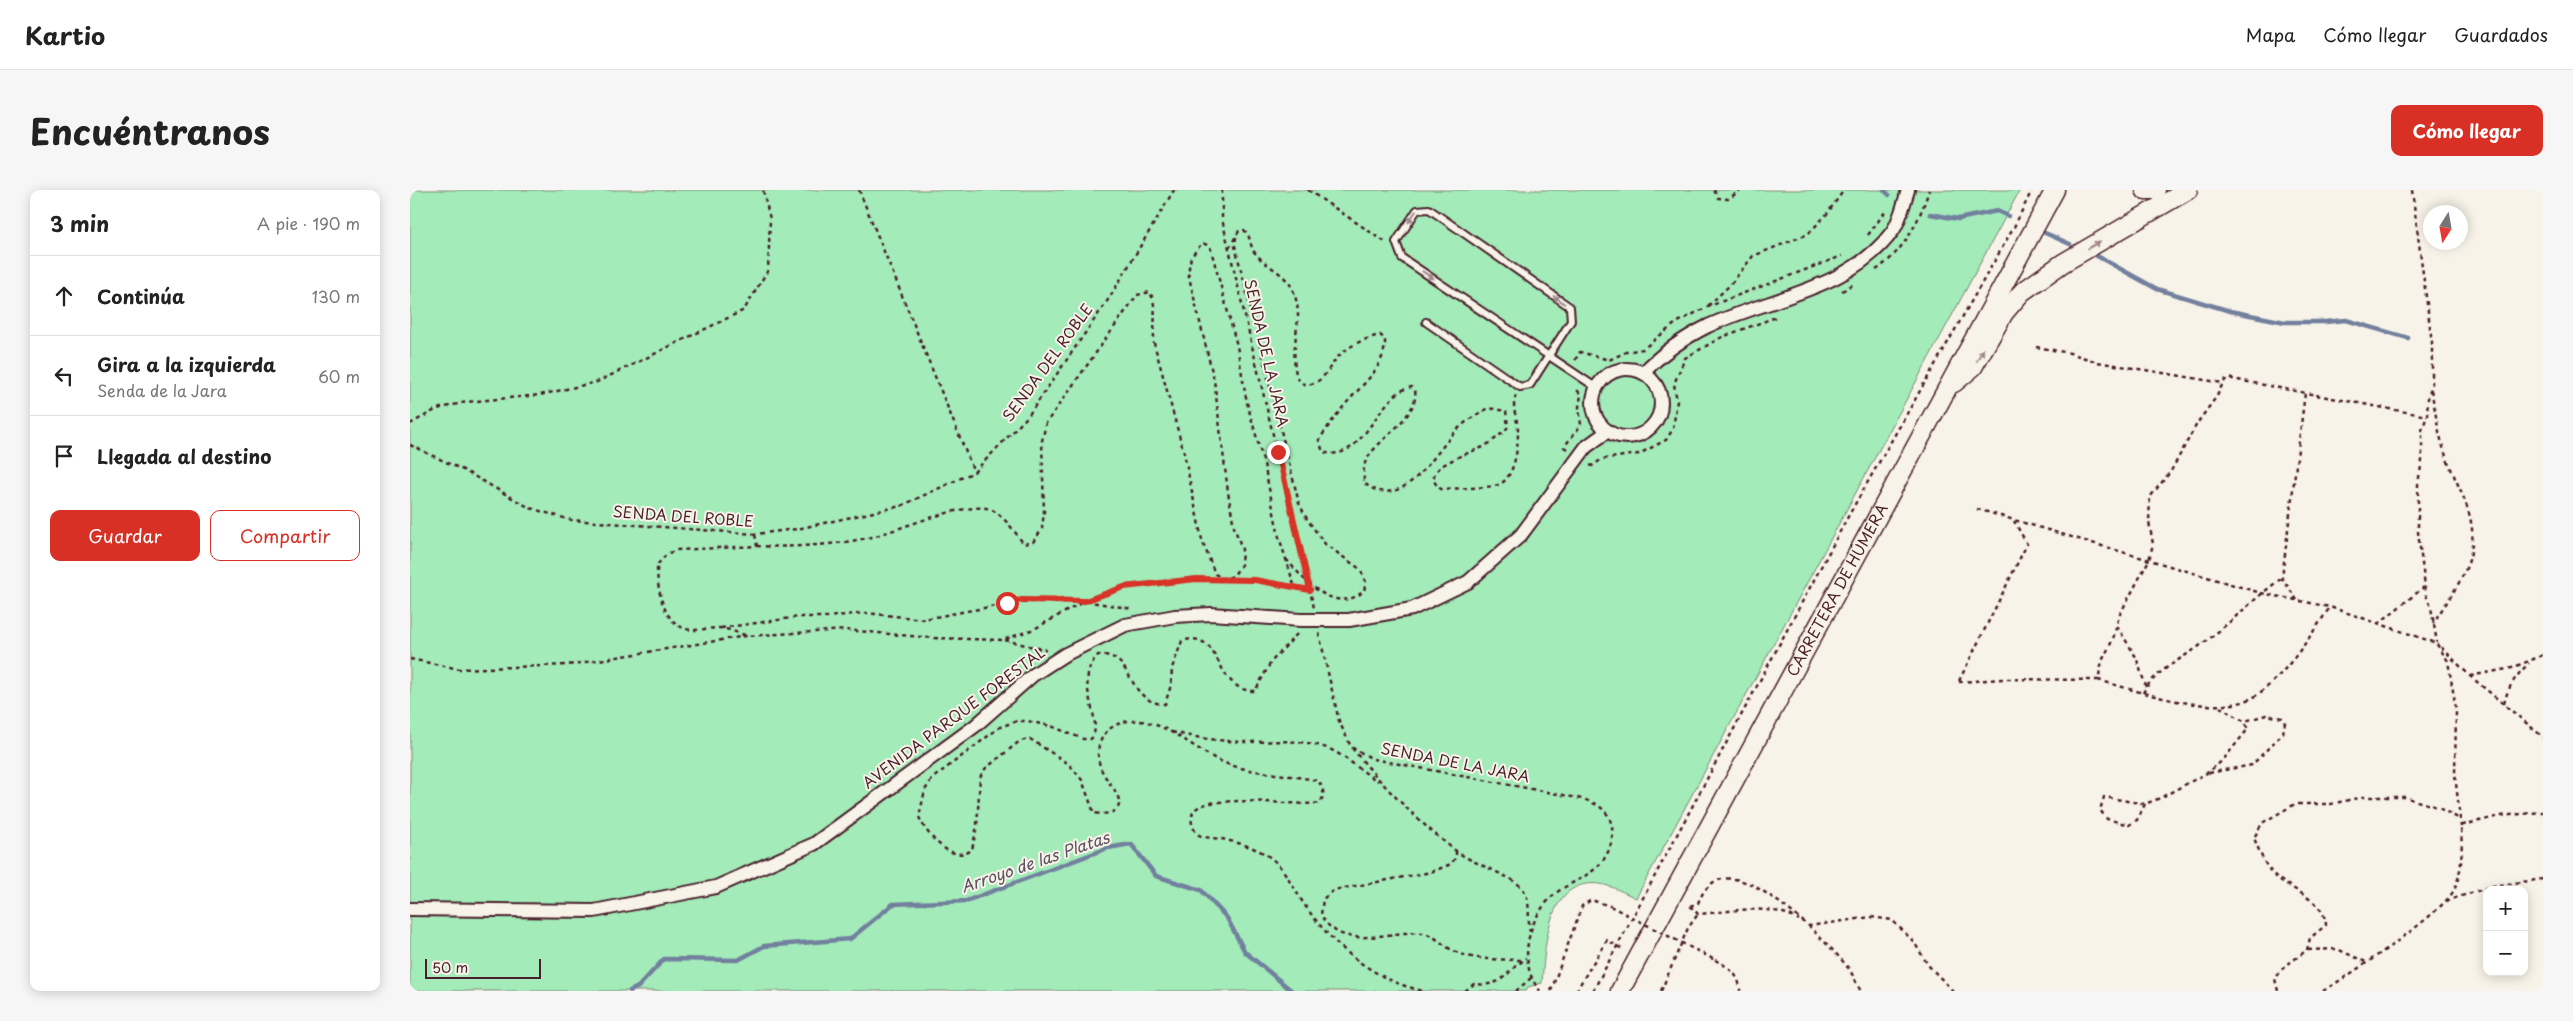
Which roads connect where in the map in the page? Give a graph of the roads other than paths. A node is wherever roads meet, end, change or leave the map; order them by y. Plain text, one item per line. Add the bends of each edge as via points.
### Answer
1 (1908, 190) edge
2 (2055, 190) edge
3 (2145, 190) edge
4 (2156, 190) edge
5 (2188, 190) edge
6 (1426, 322) dead end
7 (1550, 355) junction
8 (1643, 373) junction
9 (1597, 388) junction
10 (1946, 390) junction
11 (1608, 431) junction
12 (410, 910) edge
13 (1620, 991) edge

1 - 8 street via 1893,231 1876,251 1843,273 1708,326 1663,354
2 - 10 main road, CARRETERA DE HÚMERA
3 - 4 main road
10 -> 5 main road via 1973,367 2004,313 2022,292 2063,263
6 - 7 lane via 1520,387 1530,385
7 -> 7 lane via 1571,321 1570,307 1430,209 1417,210 1396,242 1402,258
7 - 9 lane
8 - 9 street via 1630,369 1617,371 1605,377
8 - 11 street via 1654,381 1660,392 1661,408 1655,423 1642,434 1625,437
9 - 11 street via 1593,399 1594,411
10 - 13 main road, CARRETERA DE HÚMERA
11 - 12 street, AVENIDA PARQUE FORESTAL via 1586,447 1521,534 1468,582 1412,609 1349,620 1211,614 1125,625 1064,655 1033,675 975,726 814,844 716,886 594,911

